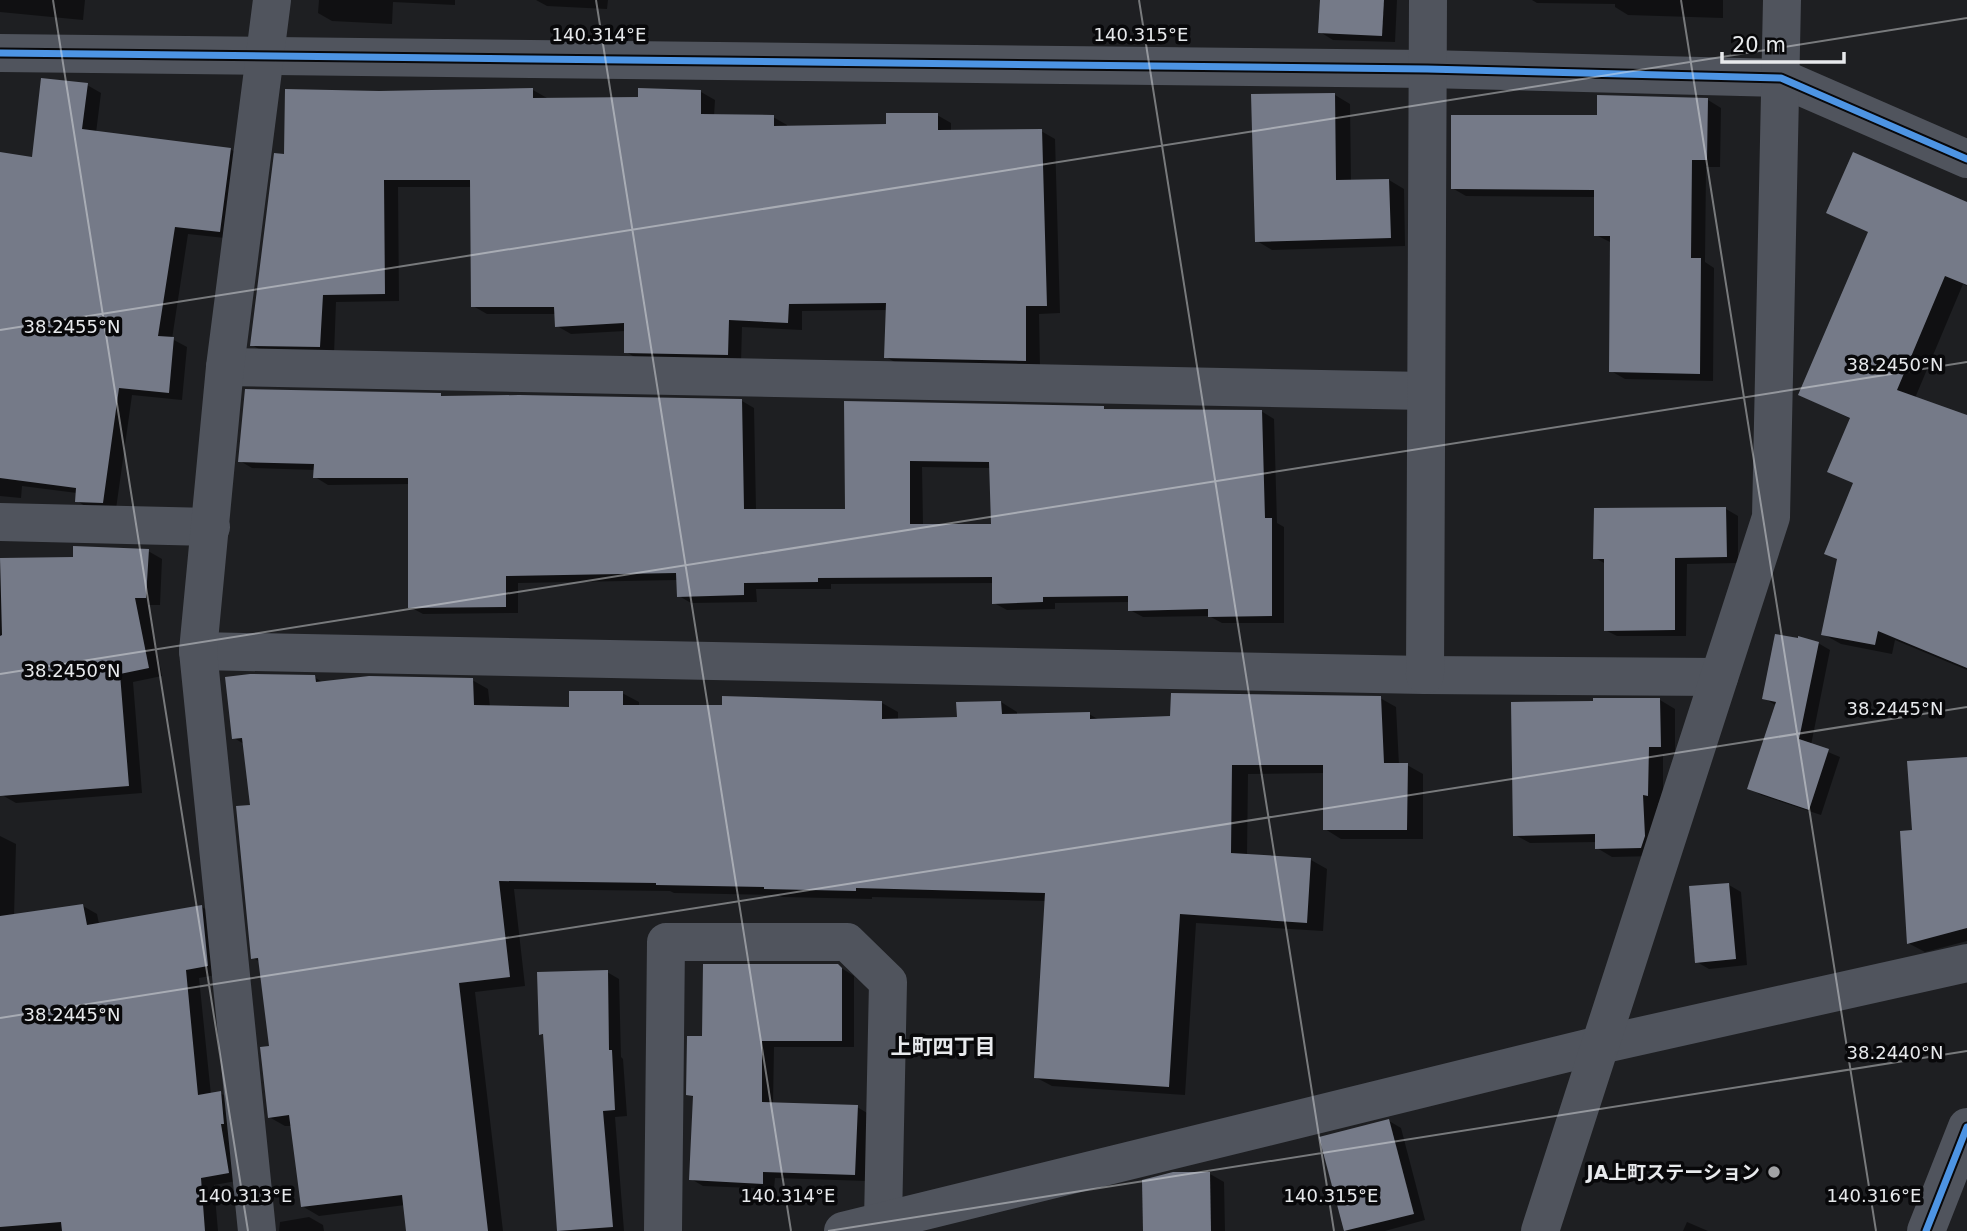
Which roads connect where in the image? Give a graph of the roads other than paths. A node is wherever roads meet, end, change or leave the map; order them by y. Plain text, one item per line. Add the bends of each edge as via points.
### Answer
1 (272, 0) edge
2 (1428, 0) edge
3 (1782, 0) edge
4 (0, 53) edge
5 (264, 58) junction
6 (1427, 69) junction
7 (1781, 78) junction
8 (1967, 159) edge
9 (225, 367) junction
10 (1426, 391) junction
11 (0, 522) edge
12 (211, 527) junction
13 (198, 651) junction
14 (1424, 675) junction
15 (1718, 677) junction
16 (1967, 963) edge
17 (1600, 1045) junction
18 (1967, 1127) edge
19 (883, 1221) junction
20 (257, 1231) edge
21 (663, 1231) edge
22 (843, 1231) edge
23 (1539, 1231) edge
24 (1926, 1231) edge

1 - 5 street
2 - 6 street
3 - 7 street
4 - 5 street
5 - 6 street
5 - 9 street
6 - 7 street
6 - 10 street
7 - 8 street
7 - 15 street via 1771,517
9 - 10 street
9 - 12 street
10 - 14 street
11 - 12 street
12 - 13 street
13 - 14 street
13 - 20 street
14 - 15 street
15 - 17 street
16 - 17 street
17 - 19 street
17 - 23 street
18 - 24 street
19 - 21 street via 888,982 847,942 666,942
19 - 22 street

